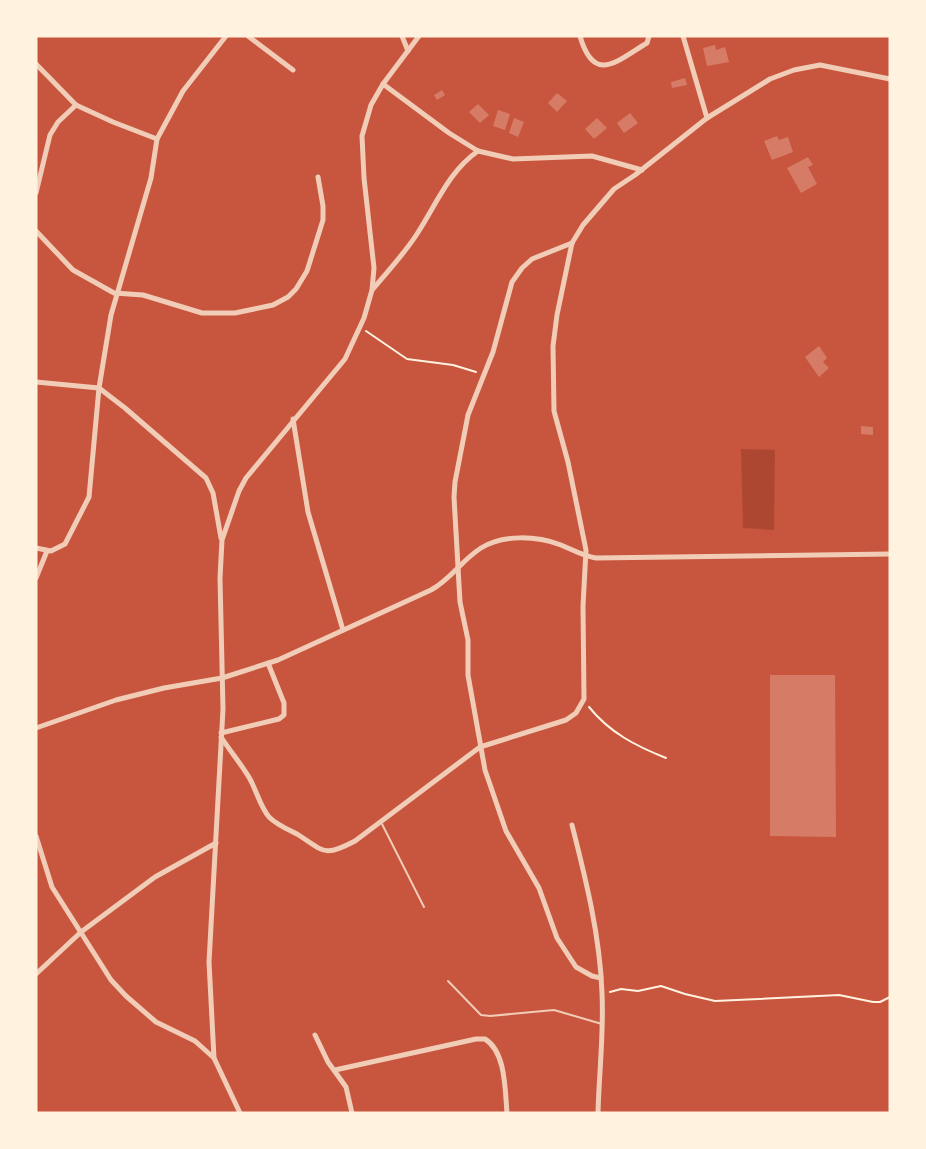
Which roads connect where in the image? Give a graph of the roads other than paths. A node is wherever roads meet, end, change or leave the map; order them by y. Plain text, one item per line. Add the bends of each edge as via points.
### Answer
1 (226, 36) edge
2 (248, 36) edge
3 (402, 36) edge
4 (419, 36) edge
5 (580, 36) edge
6 (649, 36) edge
7 (683, 36) edge
8 (408, 51) junction
9 (36, 64) edge
10 (293, 70) dead end
11 (890, 79) edge
12 (383, 84) junction
13 (76, 105) junction
14 (707, 118) junction
15 (157, 139) junction
16 (478, 151) junction
17 (642, 170) junction
18 (318, 177) dead end
19 (36, 193) edge
20 (36, 231) edge
21 (572, 243) junction
22 (372, 290) junction
23 (116, 294) junction
24 (36, 382) edge
25 (99, 388) junction
26 (293, 419) junction
27 (222, 540) junction
28 (36, 548) edge
29 (47, 551) junction
30 (890, 554) edge
31 (585, 556) junction
32 (458, 568) junction
33 (36, 578) edge
34 (343, 630) junction
35 (268, 663) junction
36 (222, 678) junction
37 (36, 728) edge
38 (221, 735) junction
39 (480, 747) junction
40 (381, 823) junction
41 (572, 825) dead end
42 (36, 836) edge
43 (216, 843) junction
44 (424, 907) dead end
45 (81, 932) junction
46 (36, 974) edge
47 (601, 978) junction
48 (448, 981) dead end
49 (602, 1024) junction
50 (315, 1035) dead end
51 (214, 1058) junction
52 (335, 1070) junction
53 (240, 1113) edge
54 (352, 1113) edge
55 (507, 1113) edge
56 (598, 1113) edge

1 - 15 street via 183,91
2 - 10 street
3 - 8 street
4 - 8 street
5 - 6 street via 590,60 609,65 647,43
7 - 14 street
8 - 12 street
9 - 13 street
11 - 14 street via 810,66 770,79
12 - 16 street
12 - 22 street via 371,105 362,136
13 - 15 street
13 - 19 street via 50,135
14 - 17 street
15 - 23 street via 151,178
16 - 17 street via 513,159 592,156
16 - 22 street via 459,166 410,244
17 - 21 street via 608,194
18 - 23 street via 323,206 321,233 307,270 288,297 273,305 215,314 143,296
20 - 23 street via 74,270
21 - 31 street via 554,333 554,411 568,462
21 - 32 street via 532,259 512,282 493,352 468,415 455,482
22 - 26 street via 345,360
23 - 25 street
24 - 25 street
25 - 27 street via 206,478 213,493
25 - 29 street via 89,497 68,540 61,548
26 - 27 street via 246,478
26 - 34 street via 308,512
27 - 36 street
28 - 29 street
29 - 33 street
30 - 31 street
31 - 32 street via 550,542 506,539 483,547
31 - 39 street via 584,699 576,713 566,720
32 - 34 street via 431,590
32 - 39 street via 468,640 468,675
34 - 35 street
35 - 36 street
35 - 38 street via 284,703 284,715
36 - 37 street via 116,700
36 - 38 street
38 - 40 street via 269,816 313,846 329,852 338,850
38 - 43 street
39 - 40 street
39 - 47 street via 504,826 539,888 554,932 576,967
40 - 44 lane
41 - 47 street via 587,884
42 - 45 street via 52,887
43 - 45 street via 155,877
43 - 51 street via 209,962
45 - 46 street
45 - 51 street via 105,972 126,996 156,1022 195,1041
47 - 49 street
48 - 49 lane via 481,1015 554,1010
49 - 56 street
50 - 52 street
51 - 53 street
52 - 54 street via 349,1094
52 - 55 street via 485,1039 497,1051

